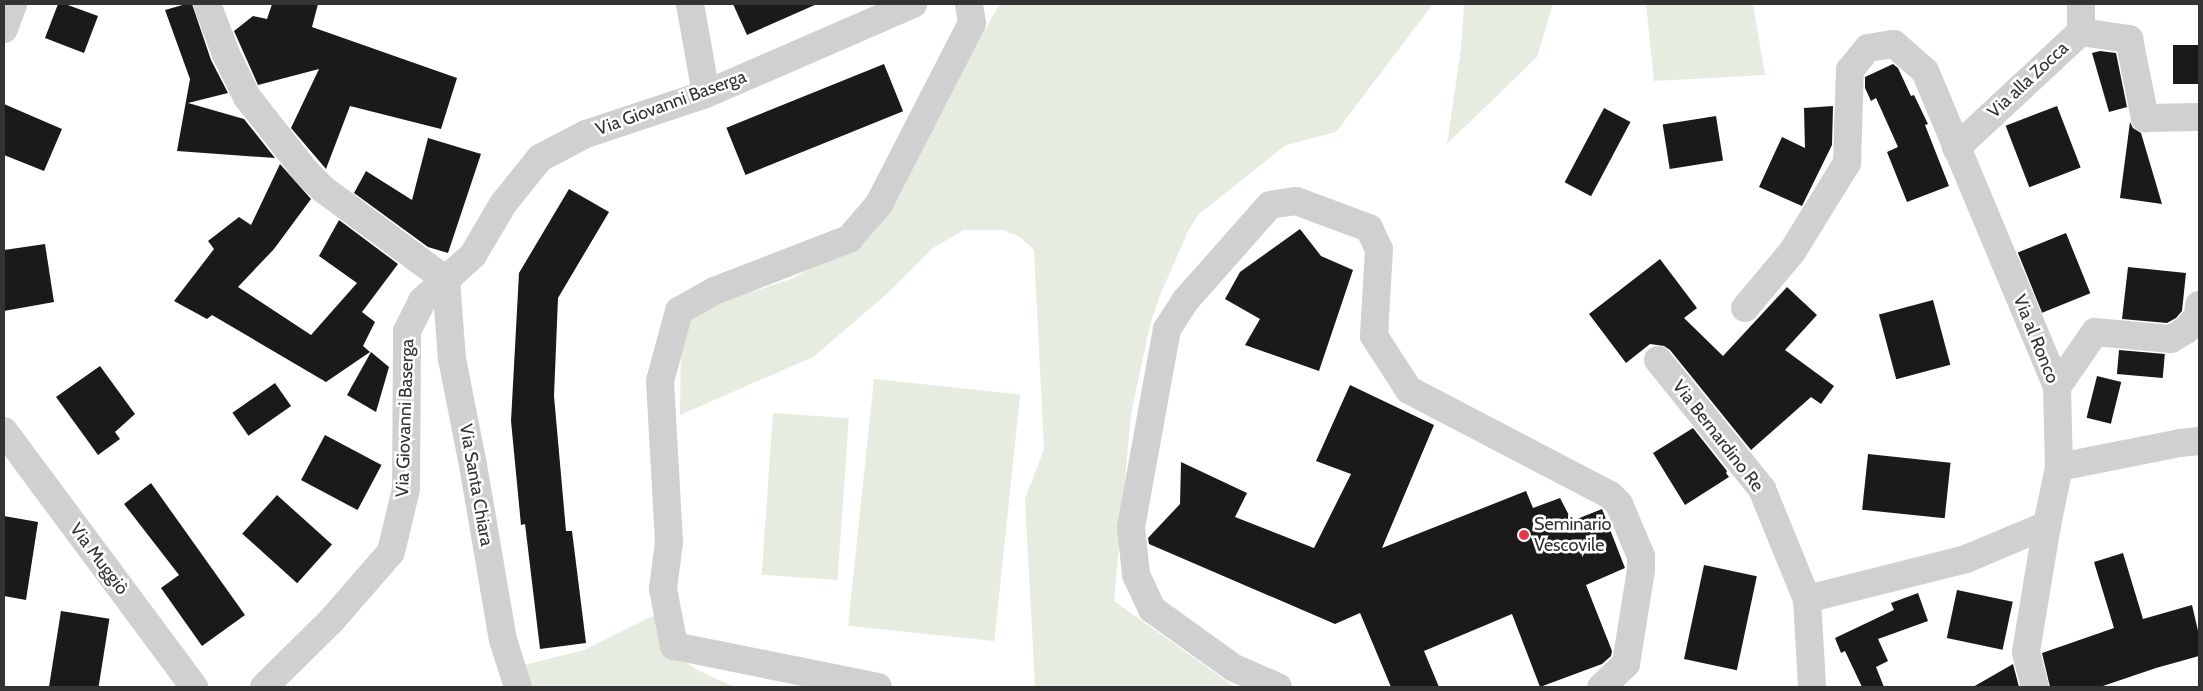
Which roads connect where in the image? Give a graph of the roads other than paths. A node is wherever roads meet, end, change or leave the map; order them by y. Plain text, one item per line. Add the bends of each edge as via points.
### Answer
1 (13, 4) edge
2 (207, 4) edge
3 (690, 4) edge
4 (913, 4) edge
5 (968, 4) edge
6 (2081, 4) edge
7 (4, 29) edge
8 (2081, 32) junction
9 (706, 94) junction
10 (2199, 117) edge
11 (1956, 148) junction
12 (446, 280) junction
13 (2199, 305) edge
14 (1745, 308) dead end
15 (1658, 360) dead end
16 (2057, 387) junction
17 (2199, 441) edge
18 (8, 444) edge
19 (2059, 467) junction
20 (2047, 525) junction
21 (1807, 599) junction
22 (1605, 685) edge
23 (194, 687) edge
24 (264, 687) edge
25 (518, 687) edge
26 (878, 687) edge
27 (1278, 687) edge
28 (1812, 687) edge
29 (2035, 687) edge

1 - 7 street
2 - 12 street via 247,97 306,172 322,189
3 - 9 street
4 - 9 street, Via Giovanni Baserga
5 - 26 street via 972,23 879,204 848,239 714,290 679,311 660,381 669,542 663,589 674,646
6 - 8 street, Via alla Zocca
8 - 10 street via 2129,40 2144,118
8 - 11 street, Via alla Zocca
9 - 12 street, Via Giovanni Baserga via 586,134 540,158 503,204 473,255
11 - 14 street, Via al Ronco via 1924,71 1894,44 1868,48 1850,70 1847,163 1792,252
11 - 16 street, Via al Ronco
12 - 24 street, Via Giovanni Baserga via 422,301 407,331 406,489 391,552 331,621
12 - 25 street, Via Santa Chiara via 452,358 474,465 503,640
13 - 16 street via 2198,316 2186,330 2171,339 2095,332
15 - 21 street, Via Bernardino Re via 1762,489
16 - 19 street, Via al Ronco
17 - 19 street
18 - 23 street, Via Muggiò
19 - 20 street, Via al Ronco
20 - 21 street via 1966,559
20 - 29 street, Via al Ronco via 2026,652
21 - 28 street, Via Bernardino Re
22 - 27 street via 1626,664 1641,570 1641,556 1619,504 1610,496 1409,390 1374,336 1379,249 1369,228 1296,202 1270,205 1186,301 1167,330 1131,527 1136,574 1152,608 1234,668

